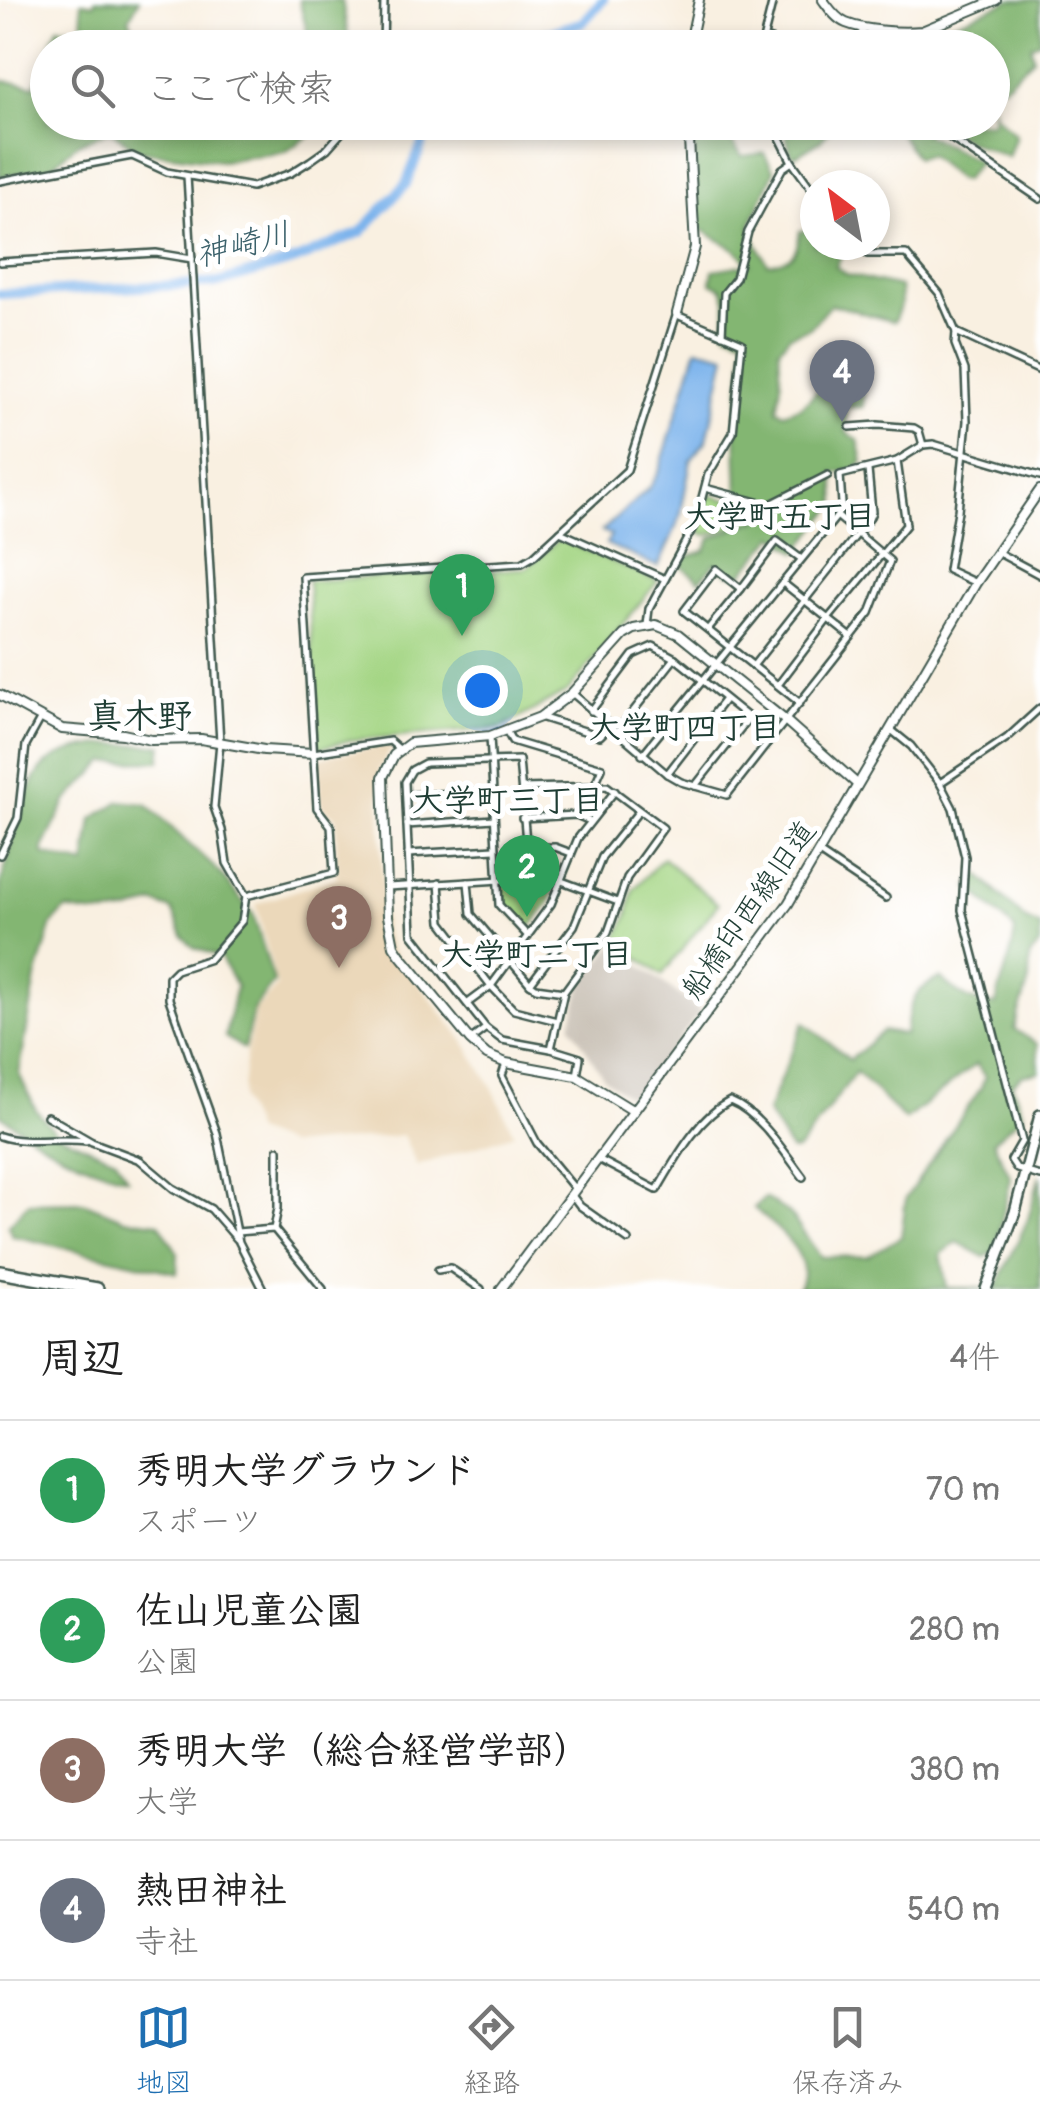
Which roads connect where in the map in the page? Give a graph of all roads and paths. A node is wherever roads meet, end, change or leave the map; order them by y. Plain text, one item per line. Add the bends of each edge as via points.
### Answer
1 (384, 0) edge
2 (699, 0) edge
3 (772, 0) edge
4 (822, 0) edge
5 (996, 0) edge
6 (867, 27) junction
7 (383, 30) edge
8 (693, 30) edge
9 (766, 30) edge
10 (864, 30) edge
11 (908, 30) edge
12 (924, 30) edge
13 (335, 140) edge
14 (689, 140) edge
15 (781, 140) edge
16 (953, 140) edge
17 (792, 162) junction
18 (800, 173) edge
19 (187, 176) junction
20 (0, 181) edge
21 (1040, 199) edge
22 (890, 253) edge
23 (192, 259) junction
24 (0, 262) edge
25 (677, 314) junction
26 (956, 332) junction
27 (722, 335) junction
28 (1040, 370) edge
29 (850, 428) dead end
30 (924, 445) junction
31 (962, 451) junction
32 (897, 461) junction
33 (868, 470) junction
34 (828, 475) dead end
35 (1040, 476) edge
36 (704, 488) junction
37 (1040, 490) edge
38 (837, 516) junction
39 (560, 532) junction
40 (858, 534) junction
41 (997, 552) junction
42 (882, 553) junction
43 (801, 559) junction
44 (1040, 576) edge
45 (664, 579) junction
46 (783, 583) junction
47 (976, 583) junction
48 (740, 588) junction
49 (804, 600) junction
50 (828, 619) junction
51 (647, 625) junction
52 (707, 630) junction
53 (851, 638) junction
54 (731, 648) junction
55 (675, 658) junction
56 (716, 666) junction
57 (753, 666) junction
58 (703, 681) junction
59 (778, 685) junction
60 (572, 693) junction
61 (0, 695) edge
62 (725, 699) junction
63 (800, 703) junction
64 (1040, 708) edge
65 (591, 711) junction
66 (540, 717) junction
67 (41, 718) junction
68 (749, 718) junction
69 (786, 721) junction
70 (609, 727) junction
71 (889, 728) junction
72 (507, 732) junction
73 (616, 733) junction
74 (490, 736) junction
75 (774, 737) junction
76 (220, 742) junction
77 (399, 749) junction
78 (313, 753) junction
79 (642, 755) junction
80 (492, 762) junction
81 (667, 774) junction
82 (595, 784) junction
83 (856, 784) junction
84 (940, 784) junction
85 (695, 786) junction
86 (522, 788) junction
87 (615, 791) junction
88 (493, 792) junction
89 (406, 796) junction
90 (640, 810) junction
91 (522, 818) junction
92 (494, 819) junction
93 (590, 821) junction
94 (407, 825) junction
95 (526, 848) junction
96 (495, 849) junction
97 (572, 853) junction
98 (820, 853) junction
99 (408, 854) junction
100 (0, 855) edge
101 (529, 877) junction
102 (496, 880) junction
103 (560, 881) junction
104 (468, 882) junction
105 (438, 883) junction
106 (410, 885) junction
107 (388, 887) junction
108 (590, 892) junction
109 (246, 896) junction
110 (886, 898) dead end
111 (618, 902) junction
112 (528, 936) junction
113 (510, 962) junction
114 (530, 984) junction
115 (490, 986) junction
116 (564, 992) junction
117 (467, 1004) junction
118 (558, 1021) junction
119 (486, 1028) junction
120 (470, 1040) junction
121 (551, 1049) junction
122 (506, 1063) junction
123 (577, 1076) junction
124 (632, 1110) junction
125 (1040, 1115) edge
126 (47, 1116) dead end
127 (0, 1136) edge
128 (92, 1142) junction
129 (278, 1150) dead end
130 (598, 1159) junction
131 (1026, 1172) junction
132 (1040, 1176) edge
133 (803, 1177) dead end
134 (573, 1191) junction
135 (274, 1229) junction
136 (237, 1232) junction
137 (628, 1240) dead end
138 (239, 1242) junction
139 (438, 1270) dead end
140 (0, 1275) edge
141 (57, 1289) edge
142 (97, 1289) edge
143 (263, 1289) edge
144 (323, 1289) edge
145 (481, 1289) edge
146 (501, 1289) edge
147 (986, 1289) edge

1 - 7 street
2 - 8 street
3 - 9 street
4 - 6 street via 842,21
5 - 12 street
6 - 10 street
6 - 11 street
13 - 19 street via 291,173 252,187
14 - 25 street via 695,246
15 - 17 street
16 - 21 street
17 - 18 street
17 - 27 street via 748,232 736,278 724,293
19 - 20 street via 126,156
19 - 23 street
22 - 26 street via 912,258 939,293
23 - 24 street via 156,253
23 - 76 street
25 - 27 street
25 - 39 street via 634,457
26 - 28 street
26 - 31 street via 968,396
27 - 36 street via 742,343 733,433
29 - 30 street via 914,428
30 - 31 street
30 - 32 street
31 - 35 street
31 - 47 street via 948,570
32 - 33 street
32 - 42 street via 906,526
33 - 38 street via 840,475
33 - 40 street via 872,512
34 - 36 street via 769,505
36 - 45 street via 696,524
37 - 41 street, 船橋印西線旧道
38 - 40 street
38 - 43 street
39 - 45 street
39 - 78 street via 522,563 303,577
40 - 42 street
40 - 49 street
41 - 44 street
41 - 47 street, 船橋印西線旧道
42 - 50 street
42 - 53 street via 890,561 870,613
43 - 46 street
43 - 48 street via 778,541
45 - 51 street
46 - 49 street
46 - 54 street
47 - 71 street, 船橋印西線旧道
48 - 52 street
48 - 52 street via 716,569 684,612
49 - 50 street
49 - 57 street
50 - 53 street
50 - 59 street
51 - 56 street via 678,634
51 - 60 street via 624,635
52 - 54 street
53 - 63 street
54 - 56 street
54 - 57 street
55 - 58 street
55 - 65 street via 653,646 640,650
55 - 73 street
56 - 58 street
56 - 69 street
57 - 59 street
58 - 62 street
58 - 79 street
59 - 63 street
60 - 65 street
60 - 66 street
61 - 67 street
62 - 68 street
62 - 81 street
63 - 69 street
64 - 84 street
65 - 70 street
66 - 70 street via 600,736
66 - 72 street
67 - 76 street via 73,732
67 - 100 street via 26,745 18,818
68 - 75 street
68 - 85 street
69 - 75 street
69 - 83 street
70 - 73 street
71 - 83 street, 船橋印西線旧道
71 - 84 street
72 - 74 street
72 - 82 street via 512,740 602,768
73 - 79 street
74 - 77 street
74 - 80 street
75 - 85 street via 727,794
76 - 78 street
76 - 109 street via 214,807 227,863
77 - 78 street via 390,741
77 - 107 street via 384,777
78 - 109 street via 317,808 331,826 334,872
79 - 81 street
80 - 86 street via 519,760
80 - 88 street
80 - 89 street via 419,765 406,777
81 - 85 street
82 - 86 street
82 - 87 street
83 - 98 street, 船橋印西線旧道
84 - 131 street via 964,846 962,910 1022,1140 1011,1160
86 - 91 street
87 - 90 street
87 - 93 street
88 - 89 street
88 - 92 street
89 - 94 street
90 - 108 street via 602,857
90 - 111 street via 663,828
91 - 93 street via 576,815
91 - 95 street
92 - 94 street
92 - 96 street
93 - 97 street
94 - 99 street
95 - 97 street
95 - 101 street
96 - 99 street
96 - 102 street
97 - 103 street
98 - 110 street
98 - 124 street, 船橋印西線旧道
99 - 106 street
101 - 102 street
101 - 103 street
102 - 104 street
102 - 112 street via 499,904
103 - 108 street
103 - 112 street
104 - 105 street
104 - 113 street via 471,914
105 - 106 street
105 - 115 street via 442,922
106 - 107 street
106 - 117 street via 412,934
107 - 120 street via 394,946
108 - 111 street
108 - 114 street via 574,926
109 - 136 street via 242,921 210,958 169,976 169,999 217,1134
111 - 116 street via 608,932
112 - 113 street
113 - 114 street
113 - 115 street
114 - 116 street
115 - 117 street
115 - 118 street via 514,1010
116 - 118 street
117 - 119 street
118 - 121 street
119 - 120 street
119 - 121 street via 502,1040
120 - 122 street
121 - 123 street via 580,1058
122 - 123 street
122 - 134 street via 502,1076
123 - 124 street
124 - 130 street, 船橋印西線旧道
125 - 131 main road
126 - 128 street
127 - 128 street
128 - 138 street via 140,1160 211,1209
129 - 135 street
130 - 133 street via 657,1190 695,1134 730,1100 760,1124
130 - 134 street, 船橋印西線旧道
131 - 132 street
131 - 147 main road
134 - 137 street via 580,1206
134 - 146 street, 船橋印西線旧道
135 - 136 street
135 - 144 street
136 - 138 street
138 - 143 street
139 - 145 street via 450,1268
140 - 141 highway
140 - 142 highway

